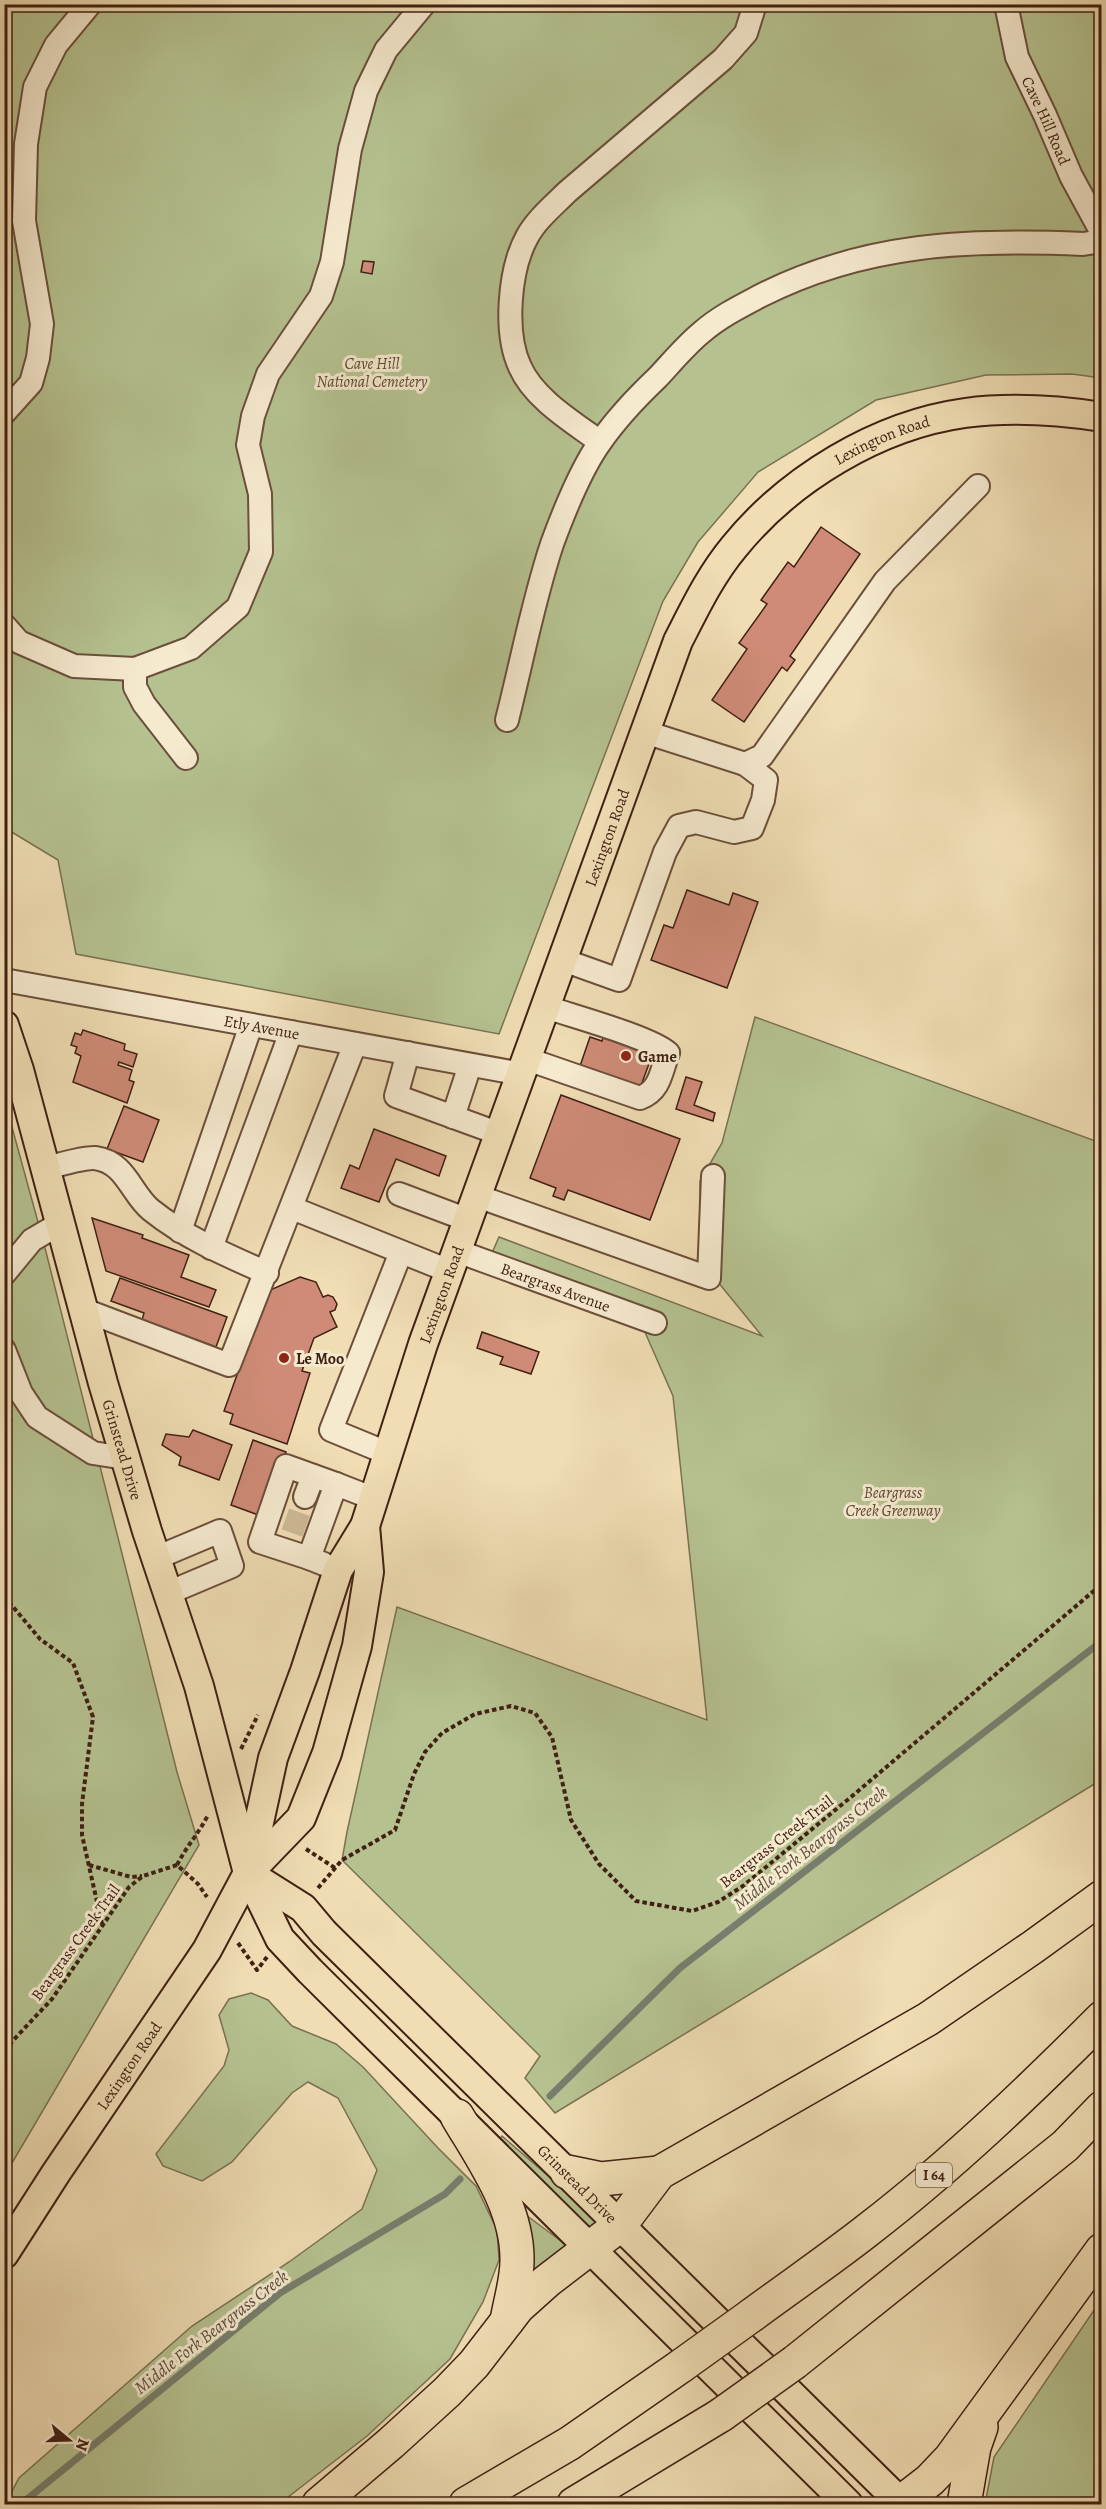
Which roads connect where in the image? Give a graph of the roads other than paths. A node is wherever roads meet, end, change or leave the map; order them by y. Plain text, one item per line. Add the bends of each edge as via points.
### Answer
1 (90, 4) edge
2 (423, 4) edge
3 (756, 4) edge
4 (1006, 4) edge
5 (1101, 233) edge
6 (1101, 241) edge
7 (4, 413) edge
8 (1101, 417) edge
9 (600, 442) junction
10 (978, 486) dead end
11 (4, 625) edge
12 (135, 669) junction
13 (507, 720) dead end
14 (645, 732) junction
15 (186, 758) dead end
16 (745, 764) junction
17 (563, 960) junction
18 (4, 980) edge
19 (546, 1007) junction
20 (4, 1025) edge
21 (251, 1025) junction
22 (291, 1032) junction
23 (355, 1044) junction
24 (408, 1053) junction
25 (470, 1065) junction
26 (524, 1066) junction
27 (453, 1117) junction
28 (500, 1134) junction
29 (46, 1168) junction
30 (713, 1176) dead end
31 (399, 1194) dead end
32 (292, 1208) junction
33 (472, 1208) junction
34 (61, 1222) junction
35 (180, 1231) junction
36 (211, 1248) junction
37 (401, 1252) junction
38 (453, 1261) junction
39 (267, 1273) junction
40 (4, 1274) edge
41 (84, 1310) junction
42 (655, 1323) dead end
43 (4, 1350) edge
44 (387, 1453) junction
45 (125, 1458) junction
46 (313, 1476) junction
47 (336, 1484) junction
48 (305, 1497) tunnel mouth
49 (372, 1498) junction
50 (365, 1526) junction
51 (260, 1542) junction
52 (227, 1552) junction
53 (156, 1558) junction
54 (309, 1558) junction
55 (338, 1570) junction
56 (168, 1593) junction
57 (248, 1873) junction
58 (1101, 1897) edge
59 (1101, 2018) edge
60 (1101, 2108) edge
61 (458, 2116) junction
62 (567, 2172) junction
63 (659, 2173) junction
64 (620, 2225) junction
65 (591, 2249) junction
66 (1101, 2250) edge
67 (4, 2254) edge
68 (507, 2321) junction
69 (987, 2409) junction
70 (901, 2504) edge
71 (319, 2505) edge
72 (466, 2505) edge
73 (574, 2505) edge
74 (848, 2505) edge
75 (964, 2505) edge

1 - 7 street via 56,45 35,87 26,144 24,221 42,324 31,383
2 - 12 street via 386,50 366,92 350,149 332,262 321,296 268,375 254,416 248,444 260,494 261,552 238,607 191,648
3 - 9 street via 746,33 723,59 567,192 527,237 516,268 511,304 511,336 520,368 539,393
4 - 5 street, Cave Hill Road via 1017,57
6 - 9 street via 965,243 913,248 867,256 784,284 703,331 630,404
8 - 14 main road, Lexington Road via 1005,409 963,413 879,439 810,477 755,523 706,585 678,641
9 - 13 street via 552,543
10 - 16 street via 885,581 762,756
11 - 12 street via 19,642 74,666
12 - 15 street via 135,687 144,704
14 - 16 street
14 - 17 main road, Lexington Road
16 - 17 street via 766,780 752,828 735,832 696,822 679,826 665,852 619,980
17 - 19 main road, Lexington Road
18 - 21 street, Etly Avenue
19 - 26 main road, Lexington Road
19 - 26 street, Etly Avenue via 663,1048 668,1053 657,1087 640,1098
20 - 29 main road, Grinstead Drive
21 - 22 street, Etly Avenue
21 - 35 street
22 - 23 street, Etly Avenue
22 - 36 street
23 - 24 street, Etly Avenue
23 - 32 street
24 - 25 street, Etly Avenue
24 - 27 street via 396,1096
25 - 26 street, Etly Avenue
25 - 27 street
26 - 28 main road, Lexington Road
27 - 28 street
28 - 33 main road, Lexington Road
29 - 34 main road, Grinstead Drive
29 - 35 street via 94,1158 112,1164 148,1208
30 - 33 street via 709,1278
31 - 33 street
32 - 37 street, Beargrass Avenue
32 - 39 street
33 - 38 main road, Lexington Road
34 - 40 street via 32,1240
34 - 41 main road, Grinstead Drive
35 - 36 street
36 - 39 street
37 - 38 street, Beargrass Avenue
37 - 44 street via 331,1430
38 - 42 street, Beargrass Avenue
38 - 44 main road, Lexington Road
39 - 41 street via 229,1365
41 - 45 main road, Grinstead Drive
43 - 45 street via 21,1393 37,1417 93,1453
44 - 49 main road, Lexington Road
45 - 53 main road, Grinstead Drive
46 - 47 street
46 - 48 street
46 - 51 street via 286,1466
47 - 49 street
47 - 54 street
49 - 50 main road, Lexington Road
50 - 55 main road, Lexington Road
50 - 57 main road, Lexington Road via 369,1572 362,1618 327,1753 301,1818
51 - 52 street
51 - 54 street via 289,1542
52 - 53 street via 220,1531
52 - 56 street via 232,1566
53 - 56 main road, Grinstead Drive
54 - 55 street
55 - 57 main road, Lexington Road via 273,1758
56 - 57 main road, Grinstead Drive via 199,1686
57 - 61 main road, Grinstead Drive via 280,1939
57 - 62 main road, Grinstead Drive via 303,1908
57 - 67 main road, Lexington Road via 207,1950
58 - 63 highway via 928,2019
59 - 72 highway, I 64, bridge via 970,2144 870,2229 570,2443
60 - 73 highway, bridge via 1065,2146 795,2362 721,2415
61 - 65 main road, Grinstead Drive
61 - 68 highway via 510,2212 517,2261
62 - 63 highway via 601,2179
62 - 64 main road, Grinstead Drive
63 - 64 highway
64 - 65 highway
64 - 70 main road, Grinstead Drive
65 - 68 highway via 547,2281
65 - 74 main road, Grinstead Drive
66 - 69 highway
68 - 71 highway via 447,2392
69 - 70 highway via 940,2470
69 - 75 highway via 974,2447

